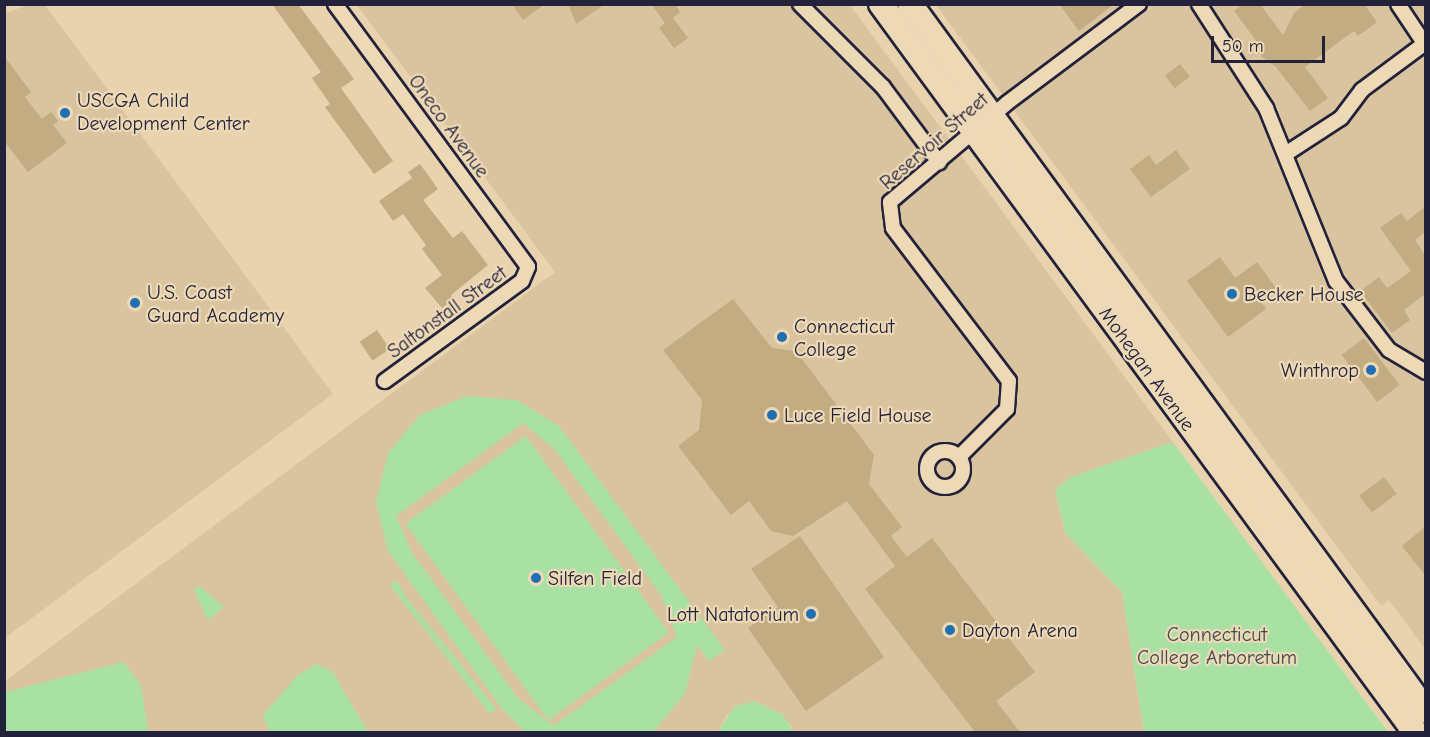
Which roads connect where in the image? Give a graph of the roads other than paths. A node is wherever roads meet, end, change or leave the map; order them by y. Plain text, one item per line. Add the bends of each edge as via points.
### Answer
1 (335, 4) edge
2 (800, 4) edge
3 (881, 4) edge
4 (910, 4) edge
5 (1139, 4) edge
6 (1199, 4) edge
7 (1398, 4) edge
8 (1425, 45) edge
9 (991, 116) junction
10 (973, 134) junction
11 (1287, 153) junction
12 (939, 162) junction
13 (528, 271) joint
14 (1425, 372) edge
15 (385, 381) dead end
16 (959, 457) dead end
17 (1425, 711) edge
18 (1415, 732) edge

1 - 13 street, Oneco Avenue
2 - 12 street via 884,87
3 - 10 highway, Mohegan Avenue
4 - 9 highway, Mohegan Avenue
5 - 9 street, Reservoir Street
6 - 11 street via 1254,86
7 - 8 street
8 - 11 street via 1362,90 1341,118
9 - 10 street, Reservoir Street
9 - 17 highway, Mohegan Avenue
10 - 12 street, Reservoir Street
10 - 18 highway, Mohegan Avenue
11 - 14 street via 1336,280 1389,351
12 - 16 street, Reservoir Street via 894,197 889,219 1010,384 1006,409
13 - 15 street, Saltonstall Street via 522,280

